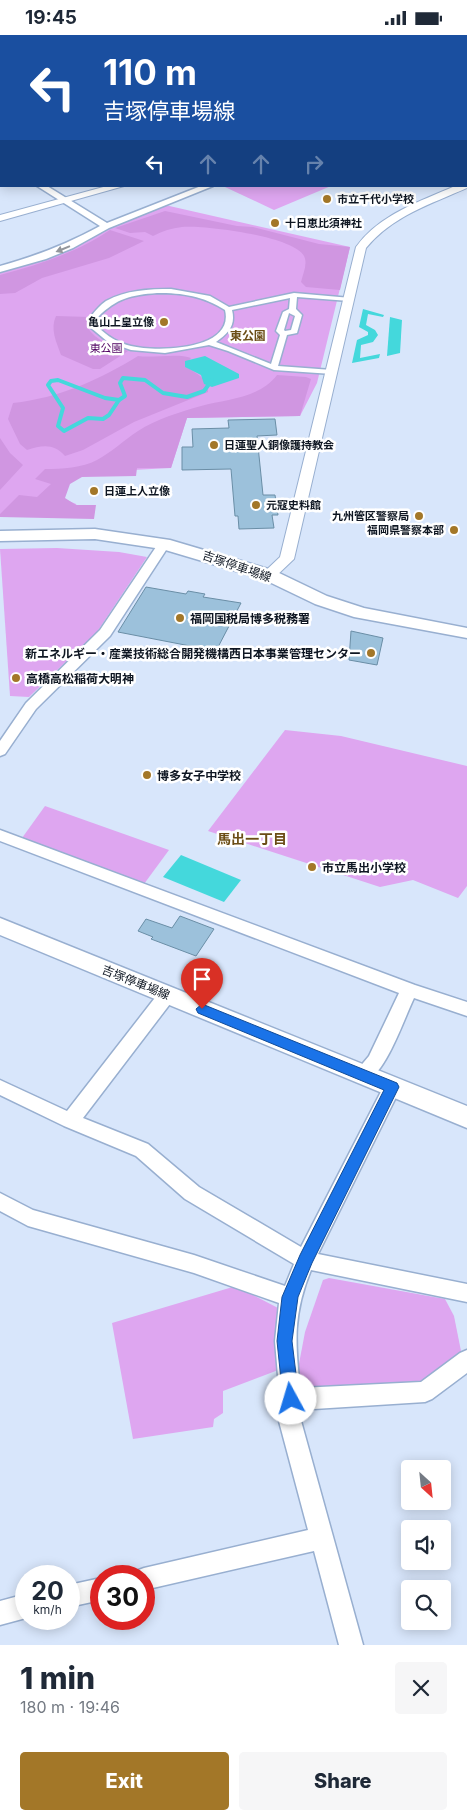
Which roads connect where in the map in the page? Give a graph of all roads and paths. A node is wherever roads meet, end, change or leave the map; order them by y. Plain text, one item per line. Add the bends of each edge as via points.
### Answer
1 (43, 187) edge
2 (115, 187) edge
3 (206, 187) edge
4 (460, 187) edge
5 (66, 200) junction
6 (0, 217) edge
7 (106, 226) junction
8 (2, 266) edge
9 (294, 295) junction
10 (349, 299) junction
11 (228, 309) junction
12 (292, 310) junction
13 (284, 334) junction
14 (211, 342) junction
15 (274, 368) junction
16 (332, 372) junction
17 (0, 536) edge
18 (164, 543) junction
19 (269, 575) junction
20 (467, 633) edge
21 (0, 751) edge
22 (0, 835) edge
23 (0, 926) edge
24 (409, 990) junction
25 (167, 995) junction
26 (467, 1009) edge
27 (362, 1075) junction
28 (0, 1087) edge
29 (392, 1087) junction
30 (467, 1117) edge
31 (70, 1121) junction
32 (0, 1201) edge
33 (305, 1260) junction
34 (466, 1296) edge
35 (290, 1297) junction
36 (467, 1360) edge
37 (291, 1399) junction
38 (321, 1538) junction
39 (155, 1576) edge
40 (15, 1609) edge
41 (0, 1613) edge
42 (351, 1645) edge

1 - 5 street
2 - 5 street
3 - 7 street
4 - 10 street via 382,224 369,235 361,247
5 - 6 street
5 - 7 street
7 -> 8 street via 70,246
9 - 10 street
9 - 11 street
9 - 12 street
10 - 16 street
11 - 14 street via 232,319 228,330
11 - 14 street via 190,292 155,291 126,295 109,302 94,316 94,327 102,337 118,345 151,351 176,350
12 - 13 street via 286,312 280,331
12 - 13 street via 299,315 294,331
13 - 15 street
14 - 15 street
15 - 16 street
16 - 19 street via 287,559
17 - 18 main road, 吉塚停車場線 via 95,534
18 - 19 main road, 吉塚停車場線
18 - 21 street via 105,633 31,706
19 - 20 main road, 吉塚停車場線 via 321,600 360,613
22 - 24 street
23 - 25 main road, 吉塚停車場線
24 - 26 street
24 - 27 street via 375,1061
25 - 27 main road, 吉塚停車場線
25 - 31 street
27 - 29 main road, 吉塚停車場線
28 - 31 street
29 - 30 main road, 吉塚停車場線
29 - 33 street
31 - 33 street via 142,1150 192,1193
32 - 35 street via 28,1217 194,1264
33 - 34 street
33 - 35 street
35 - 37 street via 285,1341
36 - 37 street via 425,1392
37 - 38 street via 287,1411
38 - 39 street
38 - 42 street
40 - 41 street

